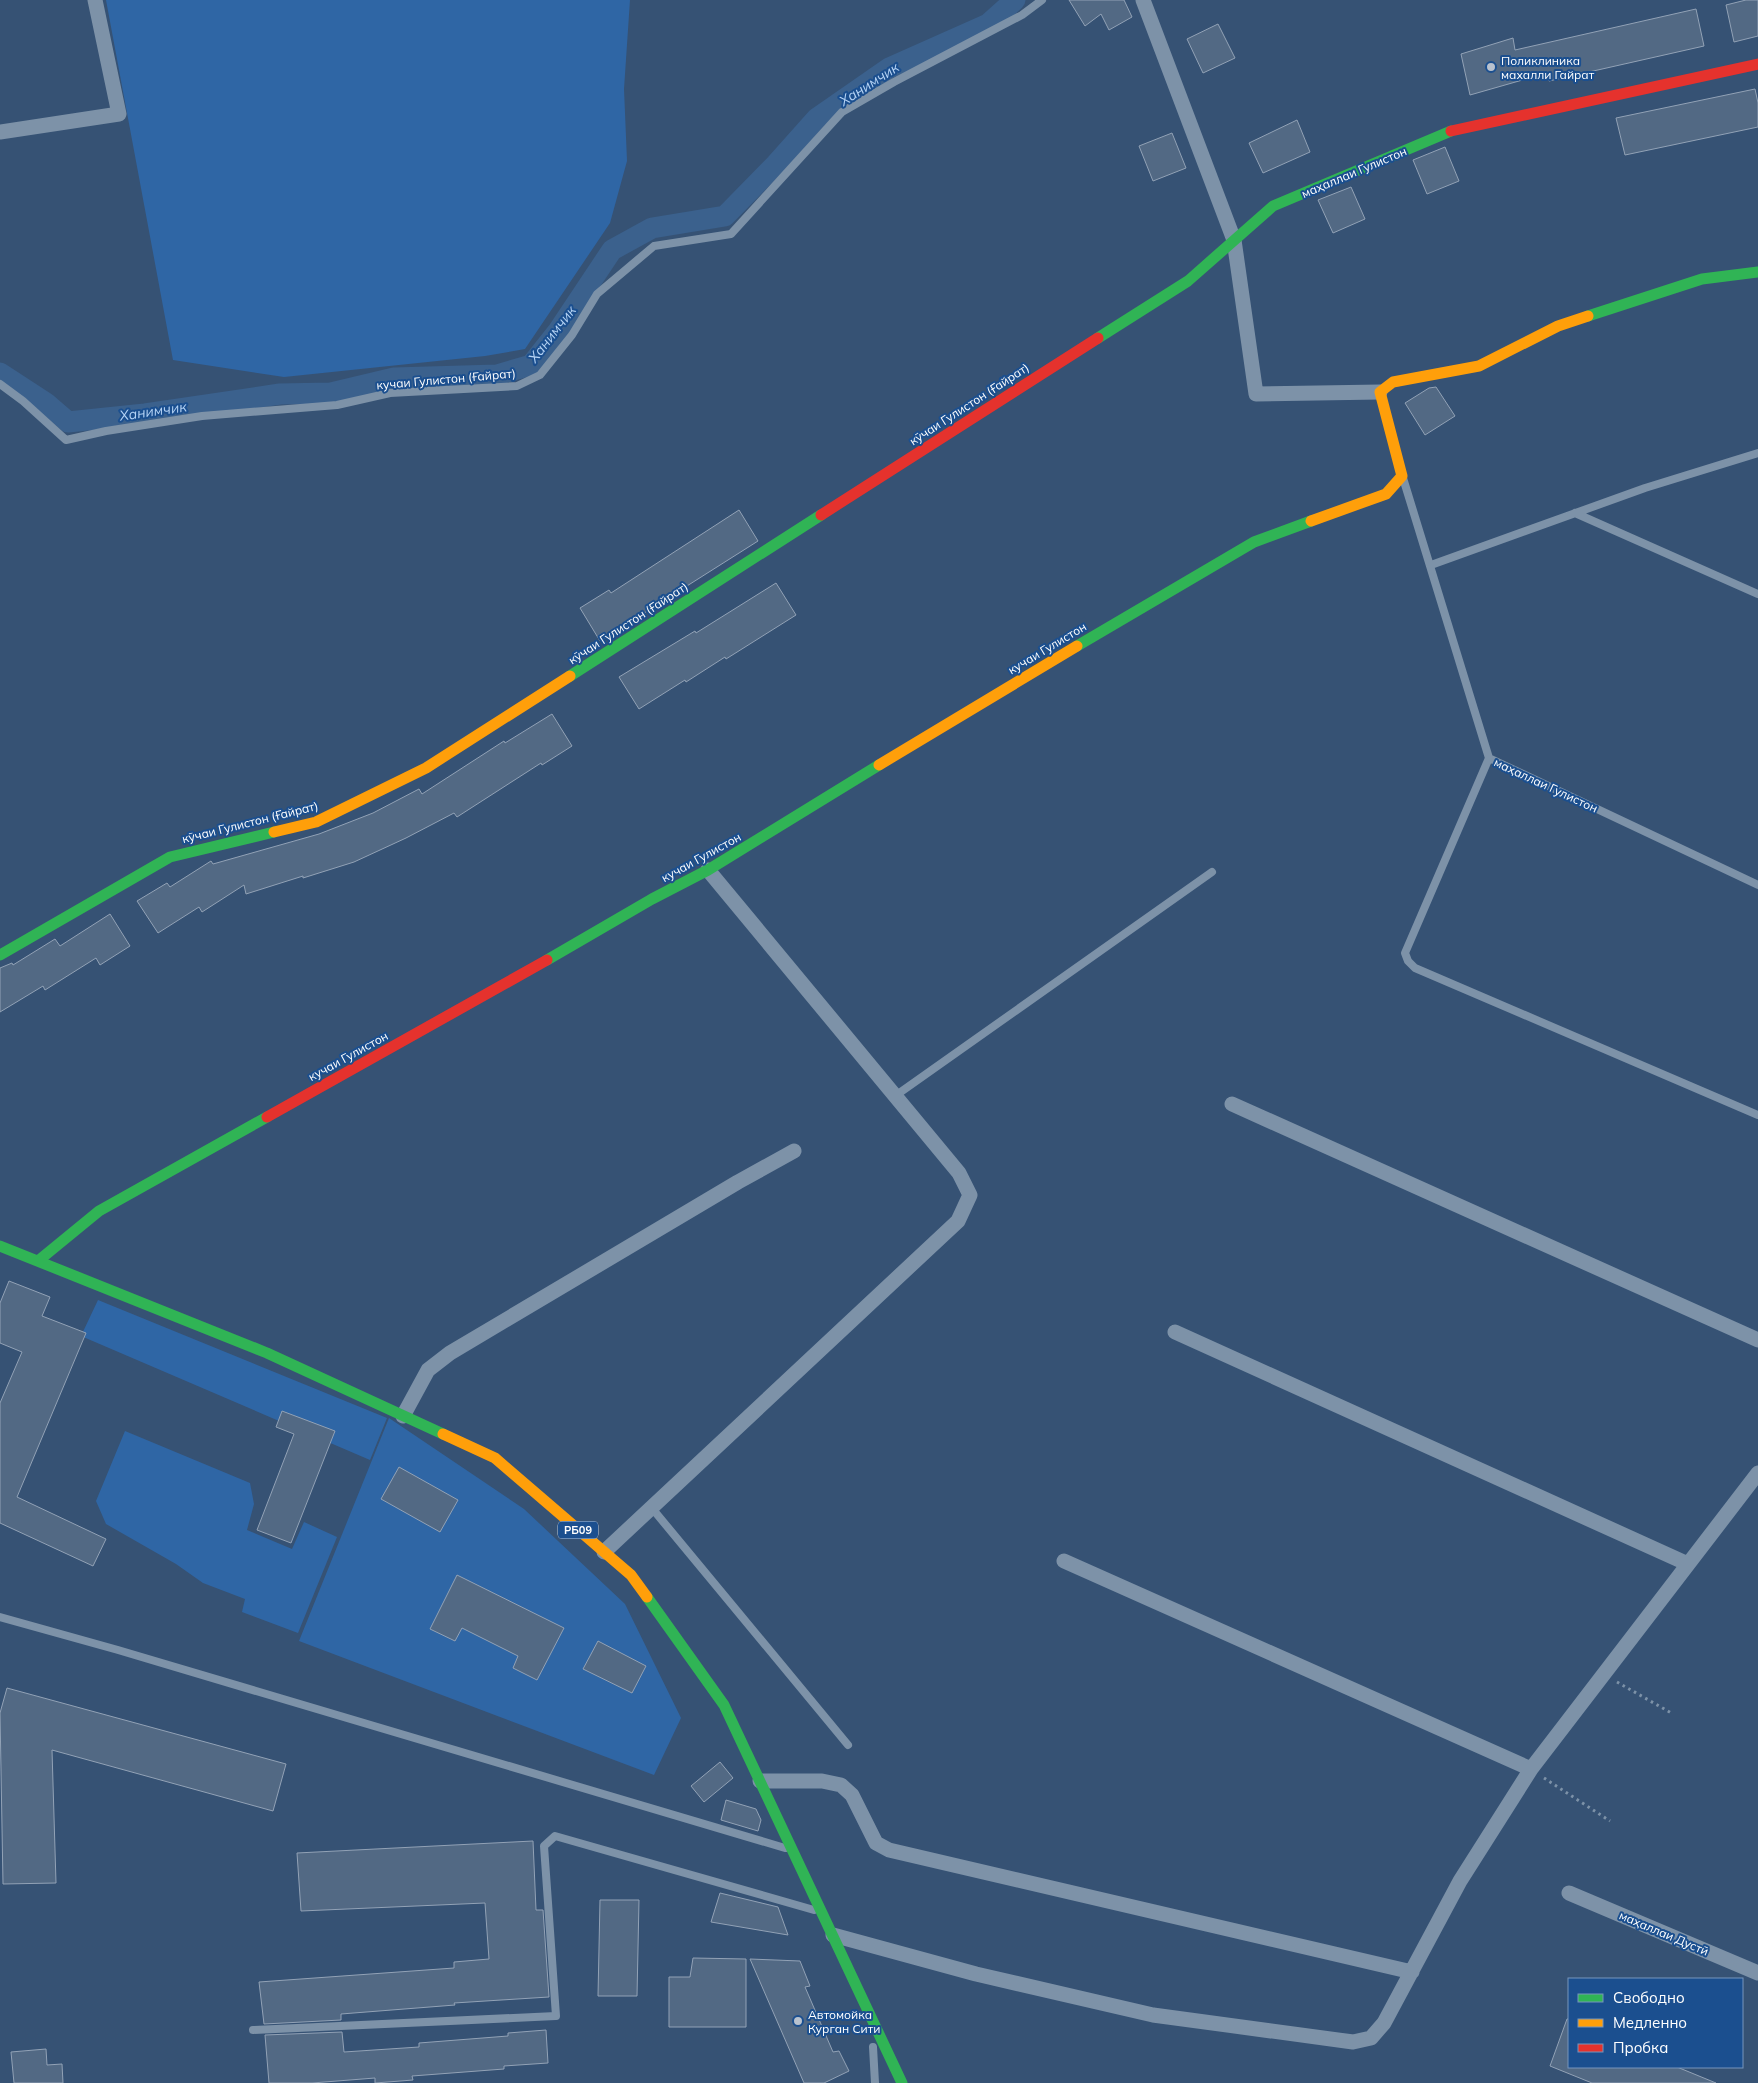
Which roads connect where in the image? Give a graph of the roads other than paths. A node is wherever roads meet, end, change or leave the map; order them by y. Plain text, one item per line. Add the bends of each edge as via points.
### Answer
1 (94, 0) edge
2 (1042, 0) edge
3 (1143, 0) edge
4 (1758, 64) edge
5 (0, 132) edge
6 (1234, 240) junction
7 (1758, 272) edge
8 (0, 384) edge
9 (1380, 392) junction
10 (1758, 453) edge
11 (1402, 476) junction
12 (1575, 513) junction
13 (1431, 566) junction
14 (1758, 594) edge
15 (1489, 758) junction
16 (708, 870) junction
17 (1212, 872) dead end
18 (1758, 885) edge
19 (0, 955) edge
20 (895, 1096) junction
21 (1232, 1104) dead end
22 (1758, 1115) edge
23 (794, 1151) dead end
24 (0, 1246) edge
25 (38, 1261) junction
26 (1175, 1332) dead end
27 (1758, 1340) edge
28 (402, 1416) junction
29 (1758, 1473) edge
30 (651, 1507) junction
31 (604, 1552) junction
32 (1064, 1561) dead end
33 (1688, 1564) junction
34 (0, 1617) edge
35 (848, 1745) dead end
36 (1531, 1770) junction
37 (760, 1781) junction
38 (794, 1851) junction
39 (1569, 1892) dead end
40 (823, 1912) junction
41 (833, 1935) junction
42 (1412, 1972) junction
43 (1758, 1973) edge
44 (872, 2018) junction
45 (254, 2030) dead end
46 (875, 2083) edge
47 (902, 2083) edge

1 - 5 street via 119,114
2 - 8 lane, кучаи Гулистон (Ғайрат) via 1022,15 842,112 731,234 654,246 597,294 572,335 540,375 518,386 390,393 337,405 202,416 66,440
3 - 6 street
4 - 6 main road, маҳаллаи Гулистон via 1455,129 1273,206
6 - 9 street via 1256,394
6 - 19 main road, кӯчаи Гулистон (Ғайрат) via 1188,281 426,768 316,822 170,857
7 - 9 main road via 1702,279 1558,326 1479,366 1393,382
9 - 11 main road, маҳаллаи Гулистон
10 - 12 lane
11 - 13 lane, маҳаллаи Гулистон
11 - 16 main road, кучаи Гулистон via 1386,494 1254,542 1026,676
12 - 13 lane
12 - 14 lane
13 - 15 lane, маҳаллаи Гулистон
15 - 18 lane, маҳаллаи Гулистон
15 - 22 lane via 1404,953 1408,961 1415,968
16 - 20 street
16 - 25 main road, кучаи Гулистон via 99,1211
17 - 20 lane
20 - 30 street via 959,1173 970,1195 958,1220
21 - 27 street
23 - 28 street via 450,1352 428,1370
24 - 25 main road, РБ09
25 - 28 main road, РБ09 via 267,1353
26 - 33 street
28 - 31 main road, РБ09 via 495,1458
29 - 33 street
30 - 31 street
30 - 35 lane
31 - 37 main road, РБ09 via 631,1575 724,1705
32 - 36 street
33 - 36 street
34 - 38 lane
36 - 42 street via 1460,1881
37 - 38 main road, РБ09
37 - 42 street via 822,1781 841,1785 852,1795 876,1843 889,1850
38 - 40 main road, РБ09
39 - 43 street, маҳаллаи Дустӣ
40 - 41 main road, РБ09
40 - 45 lane via 555,1836 544,1846 556,2016
41 - 42 street via 976,1974 1153,2015 1353,2042 1371,2038 1384,2024
41 - 44 main road, РБ09
44 - 46 lane
44 - 47 main road, РБ09

